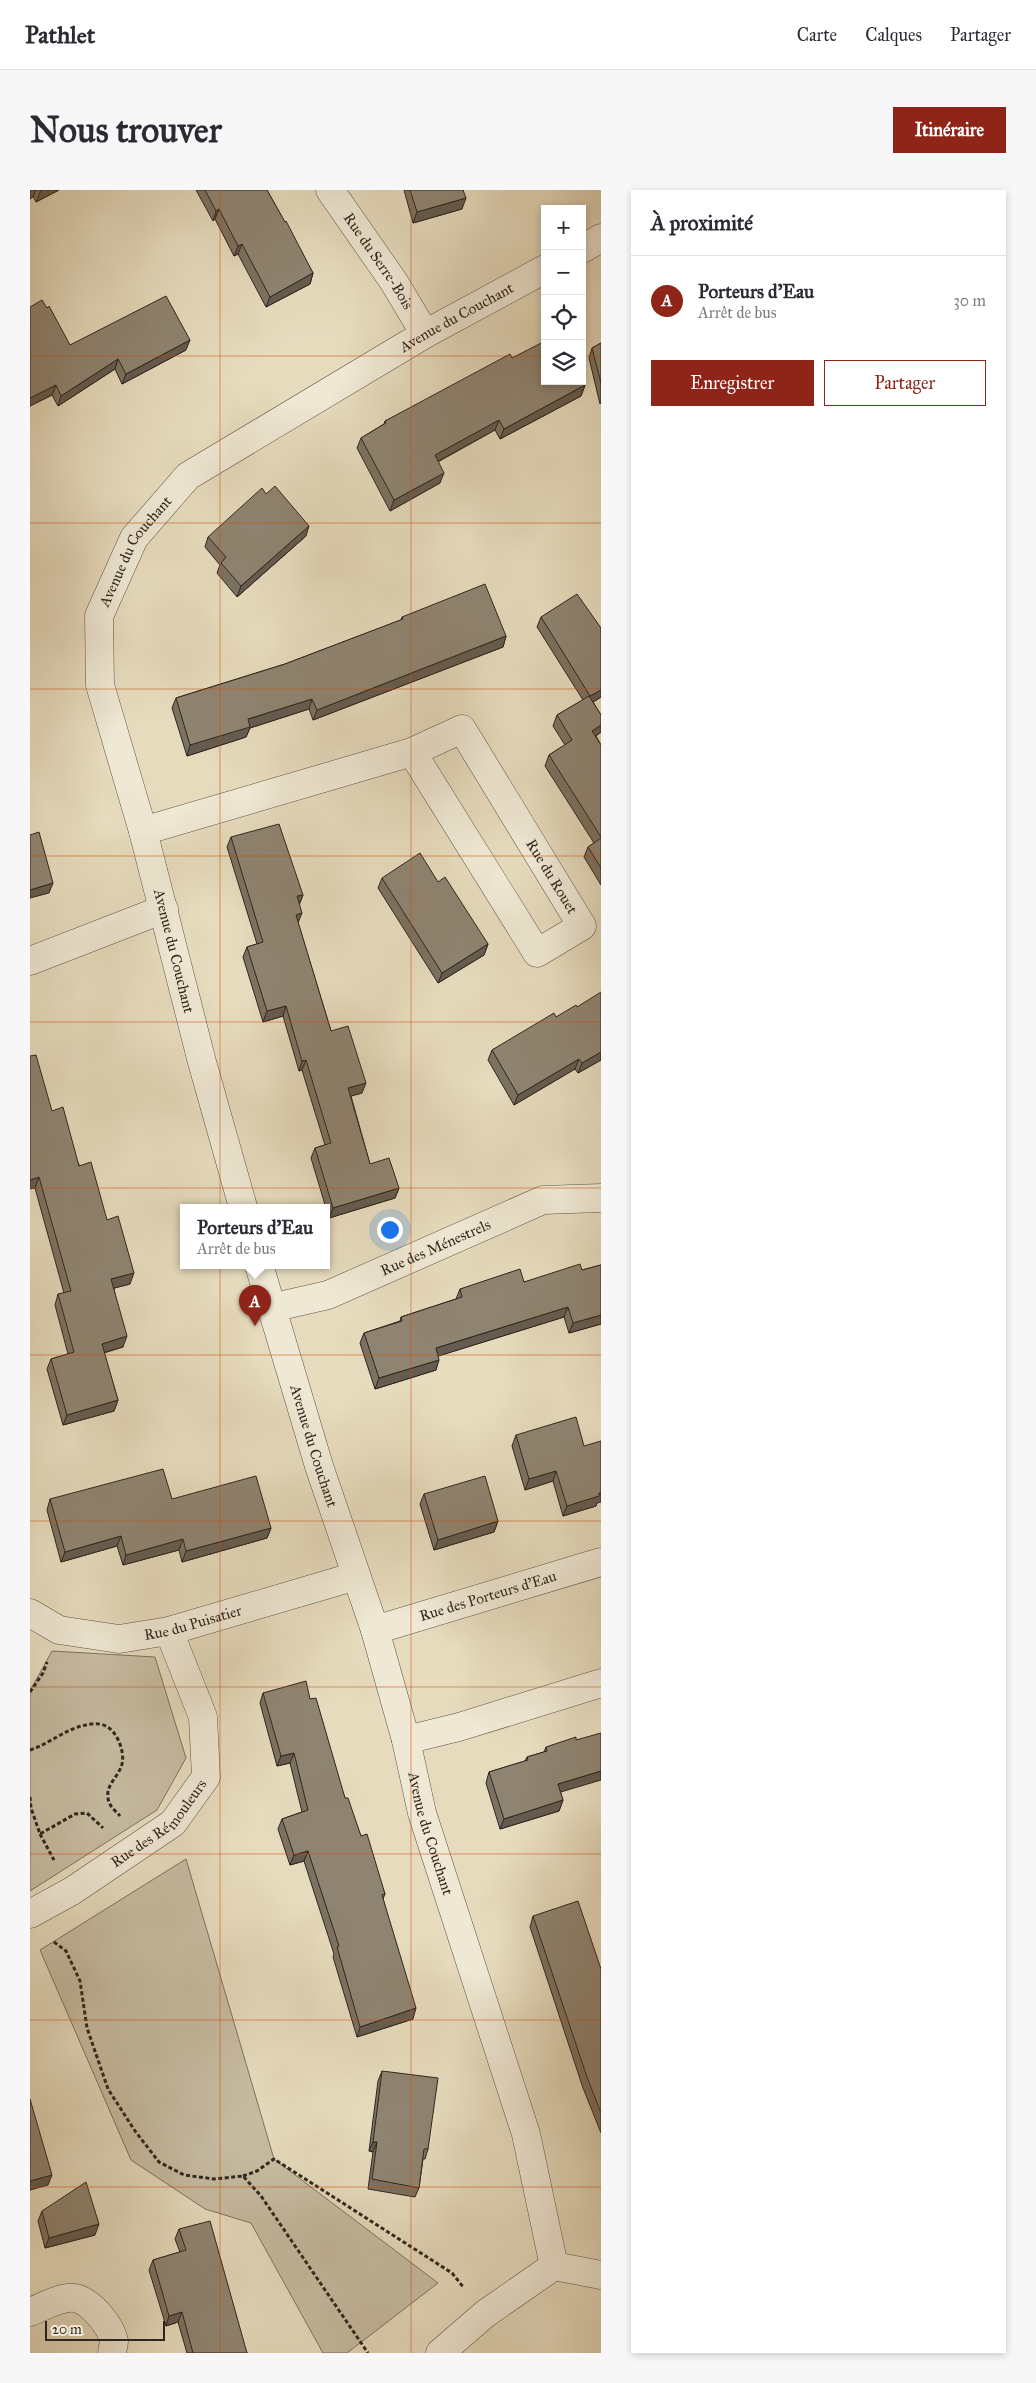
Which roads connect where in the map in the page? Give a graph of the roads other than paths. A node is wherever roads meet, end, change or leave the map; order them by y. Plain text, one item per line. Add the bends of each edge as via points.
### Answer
1 (330, 190) edge
2 (601, 238) edge
3 (586, 247) edge
4 (541, 271) edge
5 (425, 334) junction
6 (412, 752) junction
7 (143, 831) junction
8 (164, 909) junction
9 (30, 961) edge
10 (601, 1198) edge
11 (242, 1204) edge
12 (260, 1269) edge
13 (271, 1308) junction
14 (601, 1562) edge
15 (356, 1576) junction
16 (30, 1613) edge
17 (375, 1630) junction
18 (169, 1631) junction
19 (601, 1683) edge
20 (406, 1740) junction
21 (30, 1914) edge
22 (554, 2266) junction
23 (601, 2275) edge
24 (30, 2312) edge
25 (112, 2353) edge
26 (440, 2353) edge

1 - 5 street, Rue du Serre-Bois via 394,282
2 - 3 street
4 - 5 street, Avenue du Couchant
5 - 7 street, Avenue du Couchant via 188,476 134,538 99,616 100,685
6 - 6 street, Rue du Rouet via 537,953 582,926 462,728
6 - 7 street, Rue du Rouet
7 - 8 street, Avenue du Couchant
8 - 9 street
8 - 11 street, Avenue du Couchant
10 - 13 street, Rue des Ménestrels via 543,1200 328,1295
12 - 13 street, Avenue du Couchant
13 - 15 street, Avenue du Couchant
14 - 17 street, Rue des Porteurs d'Eau
15 - 17 street, Avenue du Couchant
15 - 18 street, Rue du Puisatier
16 - 18 street, Rue du Puisatier via 59,1630 119,1639
17 - 20 street, Avenue du Couchant
18 - 21 street, Rue des Rémouleurs via 203,1717 206,1777 173,1823 72,1891
19 - 20 street
20 - 22 street, Avenue du Couchant via 422,1813 526,2134
22 - 23 street
22 - 26 street via 485,2314
24 - 25 street via 57,2300 75,2298 88,2304 107,2326 114,2341

